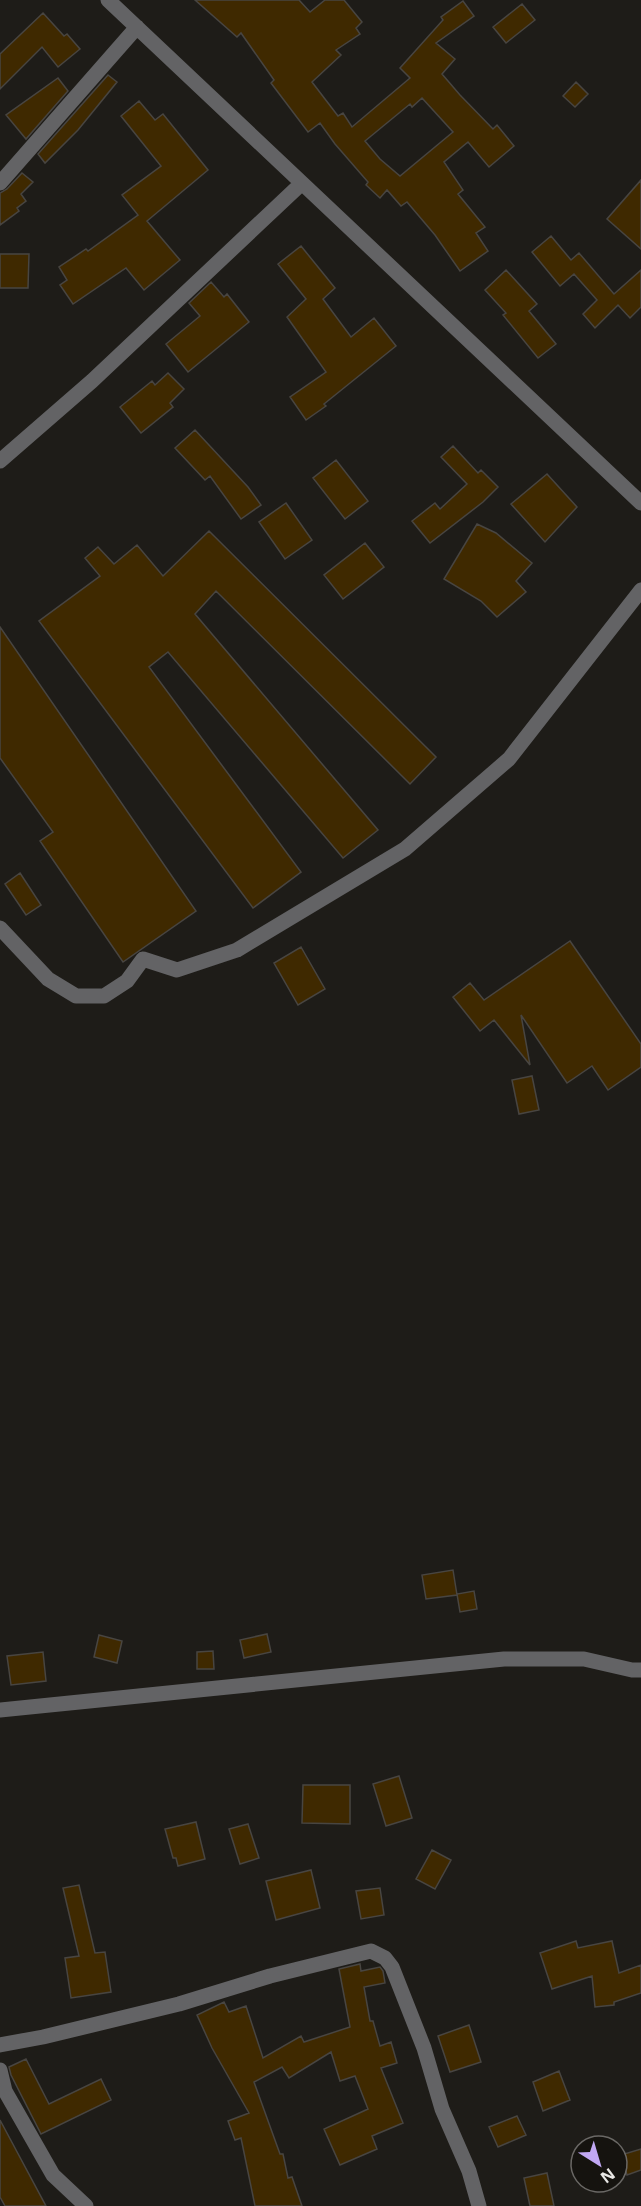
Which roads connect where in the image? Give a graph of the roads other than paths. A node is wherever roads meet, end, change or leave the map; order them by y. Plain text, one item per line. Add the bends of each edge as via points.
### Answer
1 (108, 0) edge
2 (137, 27) junction
3 (0, 183) edge
4 (301, 184) junction
5 (0, 461) edge
6 (641, 503) edge
7 (641, 590) edge
8 (0, 928) edge
9 (641, 1670) edge
10 (0, 1710) edge
11 (0, 2045) edge
12 (0, 2070) edge
13 (86, 2206) edge
14 (479, 2206) edge

1 - 2 street
2 - 3 street
2 - 4 street
4 - 5 street via 92,381
4 - 6 street
7 - 8 street via 509,759 405,849 237,950 177,970 143,958 127,981 104,996 76,996 48,978
9 - 10 street via 584,1659 504,1659
11 - 14 street via 179,2004 371,1951 392,1966
12 - 13 street via 5,2091 53,2175

